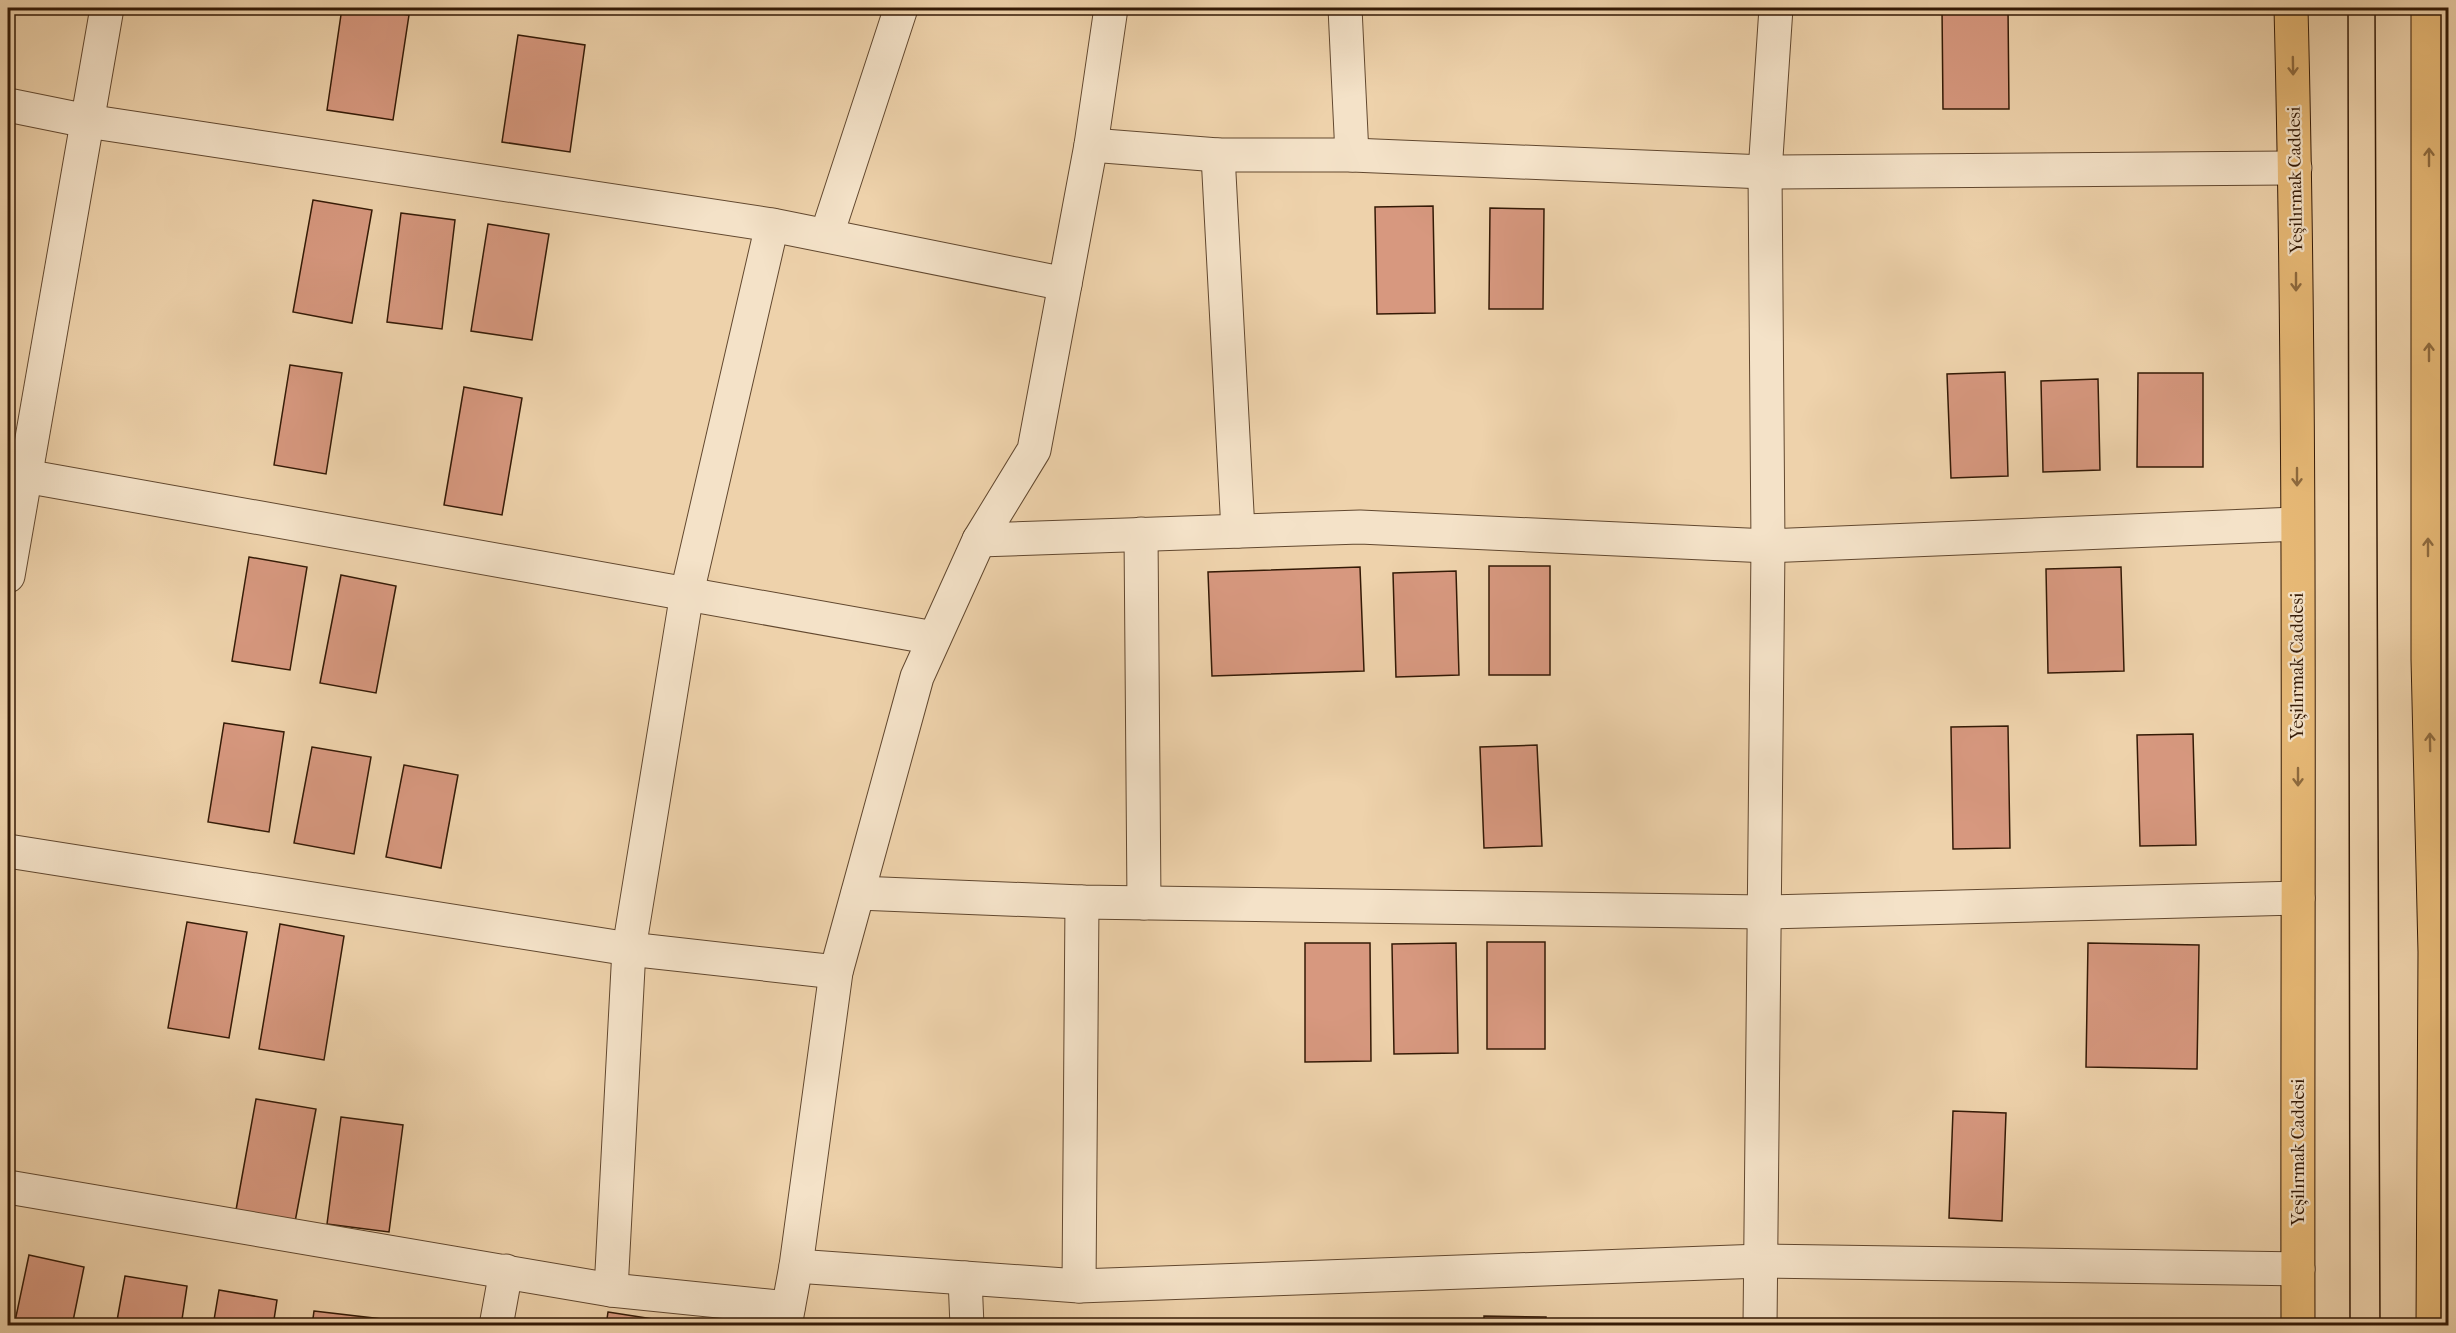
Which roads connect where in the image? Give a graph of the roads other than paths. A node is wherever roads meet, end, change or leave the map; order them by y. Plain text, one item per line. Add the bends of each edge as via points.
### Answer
1 (107, 8) edge
2 (901, 8) edge
3 (1111, 8) edge
4 (1345, 8) edge
5 (1776, 8) edge
6 (2291, 8) edge
7 (2428, 8) edge
8 (8, 105) edge
9 (87, 121) junction
10 (1091, 146) junction
11 (1352, 154) junction
12 (1218, 155) junction
13 (2295, 168) junction
14 (1765, 172) junction
15 (772, 225) junction
16 (827, 234) junction
17 (2439, 242) edge
18 (1065, 284) junction
19 (16, 475) edge
20 (2297, 524) junction
21 (1238, 531) junction
22 (1141, 534) junction
23 (979, 540) junction
24 (1768, 546) junction
25 (8, 576) edge
26 (687, 593) junction
27 (934, 638) junction
28 (2438, 659) edge
29 (8, 851) edge
30 (858, 893) junction
31 (2298, 898) junction
32 (1082, 902) junction
33 (1144, 903) junction
34 (1764, 912) junction
35 (629, 950) junction
36 (2442, 952) edge
37 (836, 972) junction
38 (8, 1187) edge
39 (1761, 1261) junction
40 (796, 1266) junction
41 (2298, 1269) junction
42 (506, 1271) junction
43 (965, 1278) junction
44 (1079, 1286) junction
45 (610, 1290) junction
46 (2438, 1312) edge
47 (787, 1317) edge
48 (496, 1326) edge
49 (967, 1326) edge
50 (1760, 1326) edge
51 (2298, 1326) edge

1 - 9 street
2 - 16 street
3 - 10 street
4 - 11 street
5 - 14 street
6 -> 13 main road, Yeşilırmak Caddesi
17 -> 7 main road
8 - 9 street
9 - 15 street
9 - 19 street
10 - 12 street
10 - 18 street
11 - 12 street
11 - 14 street
12 - 21 street
13 - 14 street
13 -> 20 main road, Yeşilırmak Caddesi
14 - 24 street
15 - 16 street
15 - 26 street
16 - 18 street
28 -> 17 main road
18 - 23 street via 1034,450
19 - 25 street
19 - 26 street
20 - 24 street
20 -> 31 main road, Yeşilırmak Caddesi
21 - 22 street
21 - 24 street via 1360,527
22 - 23 street
22 - 33 street
23 - 27 street
24 - 34 street
26 - 27 street
26 - 35 street
27 - 30 street via 917,677
36 -> 28 main road
29 - 35 street
30 - 32 street
30 - 37 street
31 - 34 street
31 - 41 main road, Yeşilırmak Caddesi
32 - 33 street
32 - 44 street
33 - 34 street
34 - 39 street
35 - 37 street
35 - 45 street
36 - 46 main road
37 - 40 street
38 - 42 street
39 - 41 street
39 - 44 street
39 - 50 street
40 - 43 street
40 - 47 street
41 - 51 main road, Yeşilırmak Caddesi
42 - 45 street
42 - 48 street
43 - 44 street
43 - 49 street
45 - 47 street

